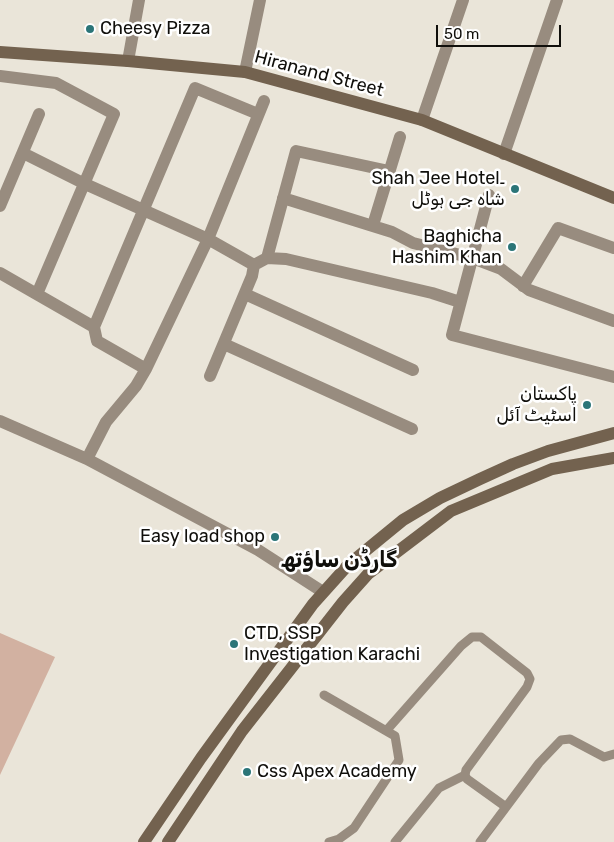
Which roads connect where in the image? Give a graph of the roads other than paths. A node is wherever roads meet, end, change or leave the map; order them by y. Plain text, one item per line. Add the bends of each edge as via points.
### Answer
1 (139, 0) edge
2 (260, 0) edge
3 (463, 0) edge
4 (557, 0) edge
5 (0, 52) edge
6 (128, 61) junction
7 (245, 72) junction
8 (0, 76) edge
9 (264, 101) dead end
10 (39, 114) dead end
11 (258, 114) junction
12 (422, 120) junction
13 (400, 137) dead end
14 (23, 153) junction
15 (504, 154) junction
16 (389, 171) junction
17 (83, 183) junction
18 (489, 195) dead end
19 (283, 198) junction
20 (614, 198) edge
21 (0, 206) edge
22 (144, 210) junction
23 (373, 225) junction
24 (208, 239) junction
25 (614, 248) edge
26 (267, 258) junction
27 (472, 258) junction
28 (254, 265) junction
29 (0, 273) edge
30 (523, 286) junction
31 (37, 294) junction
32 (245, 294) junction
33 (460, 302) junction
34 (614, 321) edge
35 (94, 327) junction
36 (224, 344) junction
37 (146, 370) junction
38 (412, 370) dead end
39 (210, 376) dead end
40 (614, 377) edge
41 (0, 421) edge
42 (412, 429) dead end
43 (614, 433) edge
44 (614, 458) edge
45 (87, 459) junction
46 (323, 592) junction
47 (324, 695) dead end
48 (386, 731) junction
49 (614, 754) edge
50 (465, 775) junction
51 (506, 807) junction
52 (341, 840) edge
53 (144, 842) edge
54 (168, 842) edge
55 (329, 842) edge
56 (395, 842) edge
57 (480, 842) edge

1 - 6 street
2 - 7 street
3 - 12 street
4 - 15 street
5 - 6 main road, Hiranand Street
6 - 7 main road, Hiranand Street
7 - 12 main road, Hiranand Street
8 - 17 street via 56,83 114,114
9 - 11 street
10 - 14 street
11 - 22 street via 195,88
11 - 24 street
12 - 15 main road, Hiranand Street
13 - 16 street
14 - 17 street
14 - 21 street
15 - 20 main road, Hiranand Street
16 - 19 street via 296,151
16 - 23 street
17 - 22 street
17 - 31 street
18 - 27 street
19 - 23 street
19 - 26 street
22 - 24 street
22 - 35 street
23 - 27 street via 413,243
24 - 28 street
24 - 37 street
25 - 30 street via 558,228
26 - 28 street
26 - 33 street via 286,258
27 - 30 street via 502,269
27 - 33 street
28 - 32 street
29 - 31 street
30 - 34 street
31 - 35 street
32 - 36 street
32 - 38 street
33 - 40 street via 452,335
35 - 37 street via 97,341
36 - 39 street
36 - 42 street
37 - 45 street via 106,422
41 - 45 street
43 - 46 main road via 513,464 440,498 403,520 374,543
44 - 54 main road via 552,470 451,511 368,574 242,731
45 - 46 street via 258,550
46 - 53 main road via 201,758
47 - 48 lane
48 - 50 lane via 462,646 472,637 481,637 527,673 530,679
48 - 52 lane via 395,736 399,760 354,828
49 - 51 lane via 604,757 570,739 561,740
50 - 51 lane
50 - 56 lane via 439,788
51 - 57 lane
52 - 55 lane

